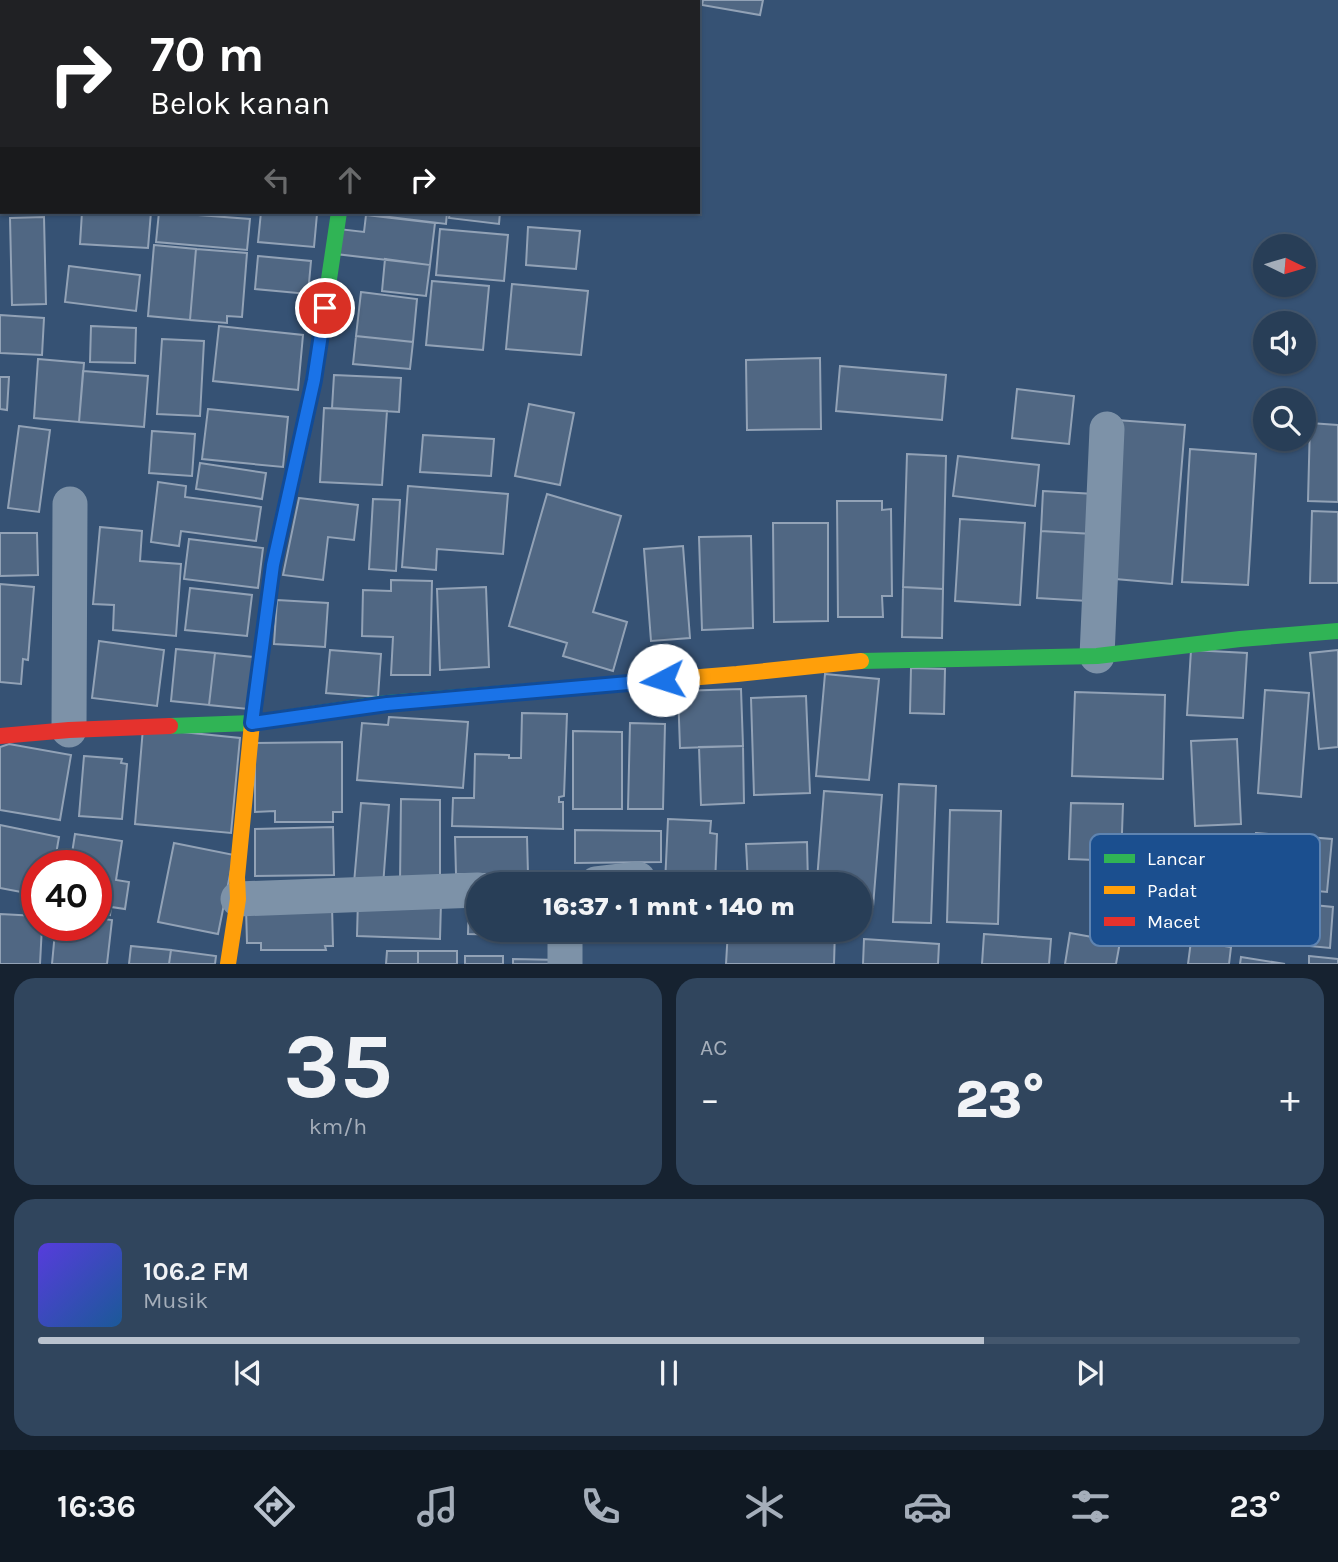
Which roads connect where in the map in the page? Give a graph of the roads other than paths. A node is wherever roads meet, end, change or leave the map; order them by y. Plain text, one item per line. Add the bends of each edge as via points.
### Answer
1 (339, 214) edge
2 (1107, 429) dead end
3 (70, 504) dead end
4 (1338, 631) edge
5 (1097, 656) junction
6 (252, 723) junction
7 (69, 730) junction
8 (0, 736) edge
9 (466, 890) edge
10 (238, 899) junction
11 (565, 942) edge
12 (228, 964) edge
13 (565, 964) edge

1 - 6 street via 314,380 273,565
2 - 5 street
3 - 7 street
4 - 5 street
5 - 6 street via 872,660 387,704
6 - 7 street
6 - 10 street
7 - 8 street
9 - 10 street
10 - 12 street
11 - 13 street

